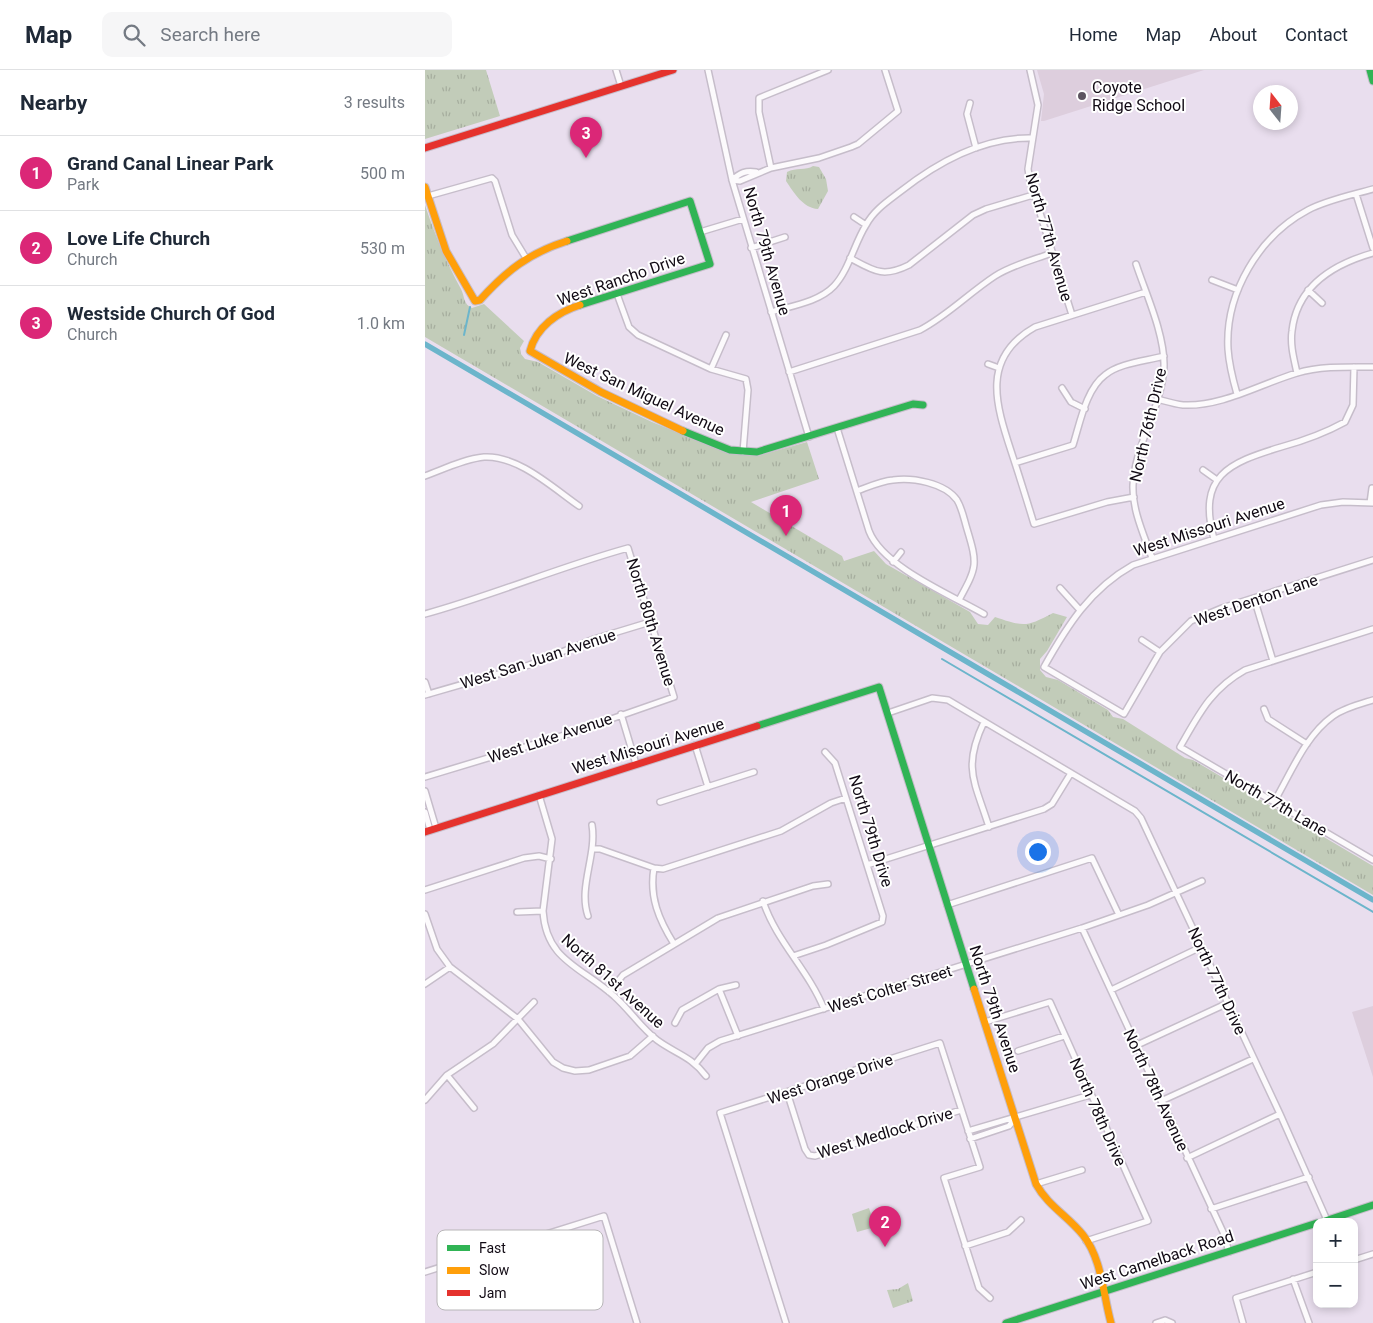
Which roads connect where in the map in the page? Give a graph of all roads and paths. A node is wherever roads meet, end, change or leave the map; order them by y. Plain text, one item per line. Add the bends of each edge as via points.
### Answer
1 (616, 70) edge
2 (673, 70) edge
3 (708, 70) edge
4 (828, 70) edge
5 (885, 70) edge
6 (1030, 70) edge
7 (1370, 70) edge
8 (1373, 81) edge
9 (621, 86) junction
10 (970, 103) dead end
11 (1032, 138) junction
12 (425, 148) edge
13 (976, 148) junction
14 (771, 168) junction
15 (732, 180) junction
16 (425, 186) edge
17 (1373, 189) edge
18 (1356, 194) junction
19 (1033, 195) junction
20 (428, 196) junction
21 (854, 218) dead end
22 (743, 219) junction
23 (866, 225) junction
24 (700, 232) junction
25 (785, 237) dead end
26 (751, 248) junction
27 (1373, 248) edge
28 (1373, 253) edge
29 (1052, 254) junction
30 (526, 258) junction
31 (849, 258) junction
32 (1136, 264) dead end
33 (1212, 280) dead end
34 (1238, 290) junction
35 (1308, 290) junction
36 (1145, 292) junction
37 (617, 294) junction
38 (1322, 303) dead end
39 (771, 312) junction
40 (1072, 315) junction
41 (726, 335) dead end
42 (530, 351) joint
43 (1164, 356) junction
44 (988, 364) dead end
45 (1354, 367) junction
46 (1373, 367) edge
47 (999, 368) junction
48 (711, 369) junction
49 (789, 372) junction
50 (1297, 373) junction
51 (1062, 388) dead end
52 (1237, 394) junction
53 (1157, 399) junction
54 (923, 405) dead end
55 (1085, 409) junction
56 (1349, 416) junction
57 (1356, 420) dead end
58 (837, 428) junction
59 (809, 437) junction
60 (743, 452) junction
61 (1015, 463) junction
62 (1203, 470) dead end
63 (425, 476) edge
64 (1217, 480) junction
65 (1372, 488) dead end
66 (857, 491) junction
67 (1133, 496) junction
68 (1372, 503) edge
69 (579, 506) dead end
70 (1214, 539) junction
71 (901, 552) dead end
72 (1152, 558) junction
73 (1373, 560) edge
74 (893, 562) junction
75 (1060, 588) dead end
76 (1254, 598) junction
77 (959, 600) junction
78 (1079, 609) junction
79 (425, 614) edge
80 (984, 614) dead end
81 (651, 622) junction
82 (1373, 629) edge
83 (1142, 640) dead end
84 (1159, 652) junction
85 (1273, 661) junction
86 (425, 682) edge
87 (879, 687) joint
88 (427, 695) edge
89 (674, 697) joint
90 (1373, 700) edge
91 (1264, 709) dead end
92 (888, 713) junction
93 (621, 714) junction
94 (1124, 714) joint
95 (984, 722) junction
96 (1307, 744) junction
97 (695, 746) junction
98 (825, 752) dead end
99 (637, 764) junction
100 (754, 772) dead end
101 (1071, 773) junction
102 (425, 777) edge
103 (708, 787) junction
104 (425, 791) edge
105 (539, 795) junction
106 (846, 798) junction
107 (659, 802) dead end
108 (1275, 802) junction
109 (425, 812) edge
110 (592, 825) dead end
111 (989, 827) junction
112 (431, 830) edge
113 (929, 846) junction
114 (592, 849) junction
115 (551, 859) junction
116 (1373, 860) edge
117 (867, 865) junction
118 (654, 868) junction
119 (1202, 881) dead end
120 (829, 884) dead end
121 (425, 890) edge
122 (1176, 893) junction
123 (763, 901) junction
124 (947, 905) junction
125 (543, 911) junction
126 (517, 912) dead end
127 (425, 914) edge
128 (1119, 915) junction
129 (588, 916) dead end
130 (1082, 928) junction
131 (674, 944) junction
132 (1201, 947) junction
133 (793, 956) junction
134 (966, 964) junction
135 (450, 967) junction
136 (425, 984) edge
137 (736, 986) dead end
138 (719, 990) junction
139 (1111, 990) junction
140 (609, 992) junction
141 (534, 1002) dead end
142 (1228, 1003) junction
143 (823, 1010) junction
144 (518, 1019) junction
145 (985, 1022) junction
146 (675, 1023) dead end
147 (653, 1036) junction
148 (738, 1036) junction
149 (1064, 1036) junction
150 (1135, 1046) junction
151 (1018, 1051) dead end
152 (1253, 1059) junction
153 (696, 1063) junction
154 (447, 1075) junction
155 (706, 1076) dead end
156 (787, 1092) junction
157 (1090, 1095) junction
158 (425, 1100) edge
159 (1161, 1101) junction
160 (474, 1108) dead end
161 (961, 1110) junction
162 (1280, 1114) junction
163 (1015, 1119) junction
164 (968, 1131) junction
165 (970, 1139) junction
166 (1187, 1158) junction
167 (1081, 1170) dead end
168 (1309, 1178) junction
169 (1036, 1184) junction
170 (1373, 1205) edge
171 (1211, 1209) junction
172 (1323, 1218) edge
173 (1333, 1218) edge
174 (1021, 1220) dead end
175 (1313, 1224) edge
176 (559, 1230) edge
177 (1087, 1241) junction
178 (965, 1246) junction
179 (1229, 1252) junction
180 (1373, 1254) edge
181 (1358, 1259) edge
182 (437, 1268) edge
183 (425, 1272) edge
184 (1313, 1273) edge
185 (1293, 1279) junction
186 (1103, 1292) junction
187 (990, 1298) dead end
188 (637, 1323) edge
189 (786, 1323) edge
190 (1006, 1323) edge
191 (1111, 1323) edge
192 (1156, 1323) edge
193 (1173, 1323) edge
194 (1243, 1323) edge
195 (1309, 1323) edge

1 - 9 street
2 - 9 street
3 - 15 street, North 79th Avenue
4 - 14 street via 759,98
5 - 14 street via 898,111 858,144 819,158
6 - 11 street, North 77th Avenue via 1038,105
7 - 8 street
9 - 12 street
10 - 13 street via 967,114
11 - 13 street via 1014,138
11 - 19 street, North 77th Avenue via 1028,169
13 - 23 street via 937,164 876,210
14 - 15 street via 738,174
15 - 22 street, North 79th Avenue
16 - 20 street
17 - 18 street
18 - 27 street
18 - 34 street via 1310,209 1282,228 1256,255
19 - 29 street, North 77th Avenue
19 - 31 street via 973,215 899,270 886,273 873,270
20 - 30 street via 492,178 512,234
20 - 30 street via 446,251 475,301
21 - 23 street
22 - 24 street
22 - 26 street, North 79th Avenue
23 - 31 street
24 - 30 street via 691,201 560,242
24 - 37 street, West Rancho Drive via 710,264
25 - 26 street
26 - 39 street, North 79th Avenue
28 - 35 street via 1351,259 1330,270
29 - 40 street, North 77th Avenue
29 - 49 street via 1008,268 920,330
31 - 39 street via 834,286 826,292
32 - 36 street, North 76th Drive
33 - 34 street
34 - 52 street via 1228,349
35 - 38 street
35 - 50 street via 1292,331
36 - 40 street
36 - 43 street, North 76th Drive
37 - 42 street, West Rancho Drive via 570,308 553,317 530,346
37 - 48 street via 629,327 638,335
39 - 49 street, North 79th Avenue
40 - 47 street via 1026,332 1010,347
41 - 48 street
42 - 60 street, West San Miguel Avenue via 653,418 720,446
43 - 53 street, North 76th Drive
43 - 55 street via 1105,374 1096,384
44 - 47 street
45 - 46 street
45 - 50 street
45 - 56 street via 1353,405
47 - 61 street via 997,404
48 - 60 street via 746,379
49 - 59 street, North 79th Avenue
50 - 52 street
51 - 55 street via 1071,402
52 - 53 street via 1181,405
53 - 67 street, North 76th Drive via 1134,474
54 - 58 street, West San Miguel Avenue via 913,404
55 - 61 street via 1073,445
56 - 57 street
56 - 64 street via 1332,430 1229,466
58 - 59 street, West San Miguel Avenue
58 - 66 street
59 - 60 street, West San Miguel Avenue via 757,452
61 - 67 street via 1034,524
62 - 64 street
63 - 69 street via 485,457 508,461
64 - 70 street via 1208,505
65 - 68 street, West Missouri Avenue
66 - 74 street via 872,539
66 - 77 street via 903,479 927,483 953,496 960,506 975,563 974,573
67 - 72 street, North 76th Drive
68 - 70 street, West Missouri Avenue via 1321,505
70 - 72 street, West Missouri Avenue
71 - 74 street
72 - 78 street, West Missouri Avenue via 1122,572
73 - 76 street, West Denton Lane
74 - 77 street
75 - 78 street
76 - 84 street, West Denton Lane via 1191,621
76 - 85 street
77 - 80 street
78 - 94 street, West Missouri Avenue via 1044,667
79 - 81 street, North 80th Avenue via 628,548
81 - 88 street, West San Juan Avenue via 594,639 529,665
81 - 89 street, North 80th Avenue
82 - 85 street
83 - 84 street
84 - 94 street, West Denton Lane
85 - 108 street, North 77th Lane via 1245,670 1218,688 1180,747
86 - 88 street
87 - 92 street, North 79th Avenue
87 - 97 street, West Missouri Avenue
89 - 93 street, West Luke Avenue
90 - 96 street via 1335,715
91 - 96 street via 1267,719
92 - 95 street, North 77th Drive via 938,698 948,700
92 - 113 street, North 79th Avenue
93 - 99 street
93 - 102 street, West Luke Avenue via 571,733
95 - 101 street, North 77th Drive
95 - 111 street via 972,750 971,767
96 - 108 street
97 - 99 street, West Missouri Avenue
97 - 103 street
98 - 106 street, North 79th Drive via 835,763
99 - 105 street, West Missouri Avenue
100 - 103 street
101 - 111 street via 1049,807
101 - 122 street, North 77th Drive via 1138,814
103 - 107 street
104 - 112 street
105 - 112 street, West Missouri Avenue
105 - 115 street, North 81st Avenue via 551,832
106 - 117 street, North 79th Drive
106 - 118 street via 781,831 675,866
108 - 116 street, North 77th Lane
109 - 112 street
110 - 114 street
111 - 113 street
113 - 117 street
113 - 124 street, North 79th Avenue
114 - 118 street via 611,852
114 - 129 street via 584,904
115 - 121 street via 539,856 524,858
115 - 125 street, North 81st Avenue
117 - 133 street, North 79th Drive via 882,922
118 - 131 street via 654,900
119 - 122 street, West Colter Street
120 - 123 street
122 - 128 street, West Colter Street
122 - 132 street, North 77th Drive
123 - 131 street via 723,915
123 - 133 street
124 - 128 street via 1092,858
124 - 134 street, North 79th Avenue
125 - 126 street
125 - 140 street, North 81st Avenue via 547,935 557,952 581,974
127 - 135 street via 437,948
128 - 130 street, West Colter Street
130 - 134 street, West Colter Street
130 - 139 street, North 78th Avenue
131 - 140 street via 623,976
132 - 139 street
132 - 142 street, North 77th Drive
133 - 143 street via 813,985
134 - 143 street, West Colter Street
134 - 145 street, North 79th Avenue
135 - 136 street
135 - 144 street
137 - 138 street
138 - 146 street via 682,1010
138 - 148 street
139 - 150 street, North 78th Avenue
140 - 147 street, North 81st Avenue
141 - 144 street
142 - 150 street
142 - 152 street, North 77th Drive
143 - 148 street, West Colter Street
144 - 147 street via 553,1062 575,1071 589,1070 630,1056
144 - 154 street via 493,1044
145 - 149 street, North 78th Drive via 1049,1002
145 - 163 street, North 79th Avenue
147 - 153 street, North 81st Avenue
148 - 153 street, West Colter Street via 712,1045
149 - 151 street
149 - 157 street, North 78th Drive
150 - 159 street, North 78th Avenue
152 - 159 street
152 - 162 street, North 77th Drive
153 - 155 street, North 81st Avenue
154 - 158 street
154 - 160 street
156 - 161 street, West Medlock Drive via 809,1155 815,1156
156 - 161 street, West Orange Drive via 940,1044
156 - 189 street, West Orange Drive via 720,1113
157 - 163 street
157 - 177 street, North 78th Drive via 1148,1221
159 - 166 street, North 78th Avenue
161 - 164 street
162 - 166 street
162 - 168 street, North 77th Drive
163 - 164 street
163 - 165 street via 1009,1126
163 - 169 street, North 79th Avenue
164 - 165 street
165 - 178 street via 979,1168 943,1178
166 - 171 street, North 78th Avenue
167 - 169 street
168 - 171 street
168 - 172 street, North 77th Drive
169 - 177 street, North 79th Avenue via 1049,1206 1078,1229
170 - 173 street
171 - 179 street, North 78th Avenue
174 - 178 street via 1009,1232
175 - 179 street, West Camelback Road
176 - 188 street via 604,1216
177 - 186 street, North 79th Avenue
178 - 187 street via 979,1288
179 - 186 street, West Camelback Road
180 - 181 street
182 - 183 street
184 - 185 street
185 - 194 street via 1236,1298
185 - 195 street
186 - 190 street, West Camelback Road
186 - 191 street, North 79th Avenue
192 - 193 street via 1165,1320

